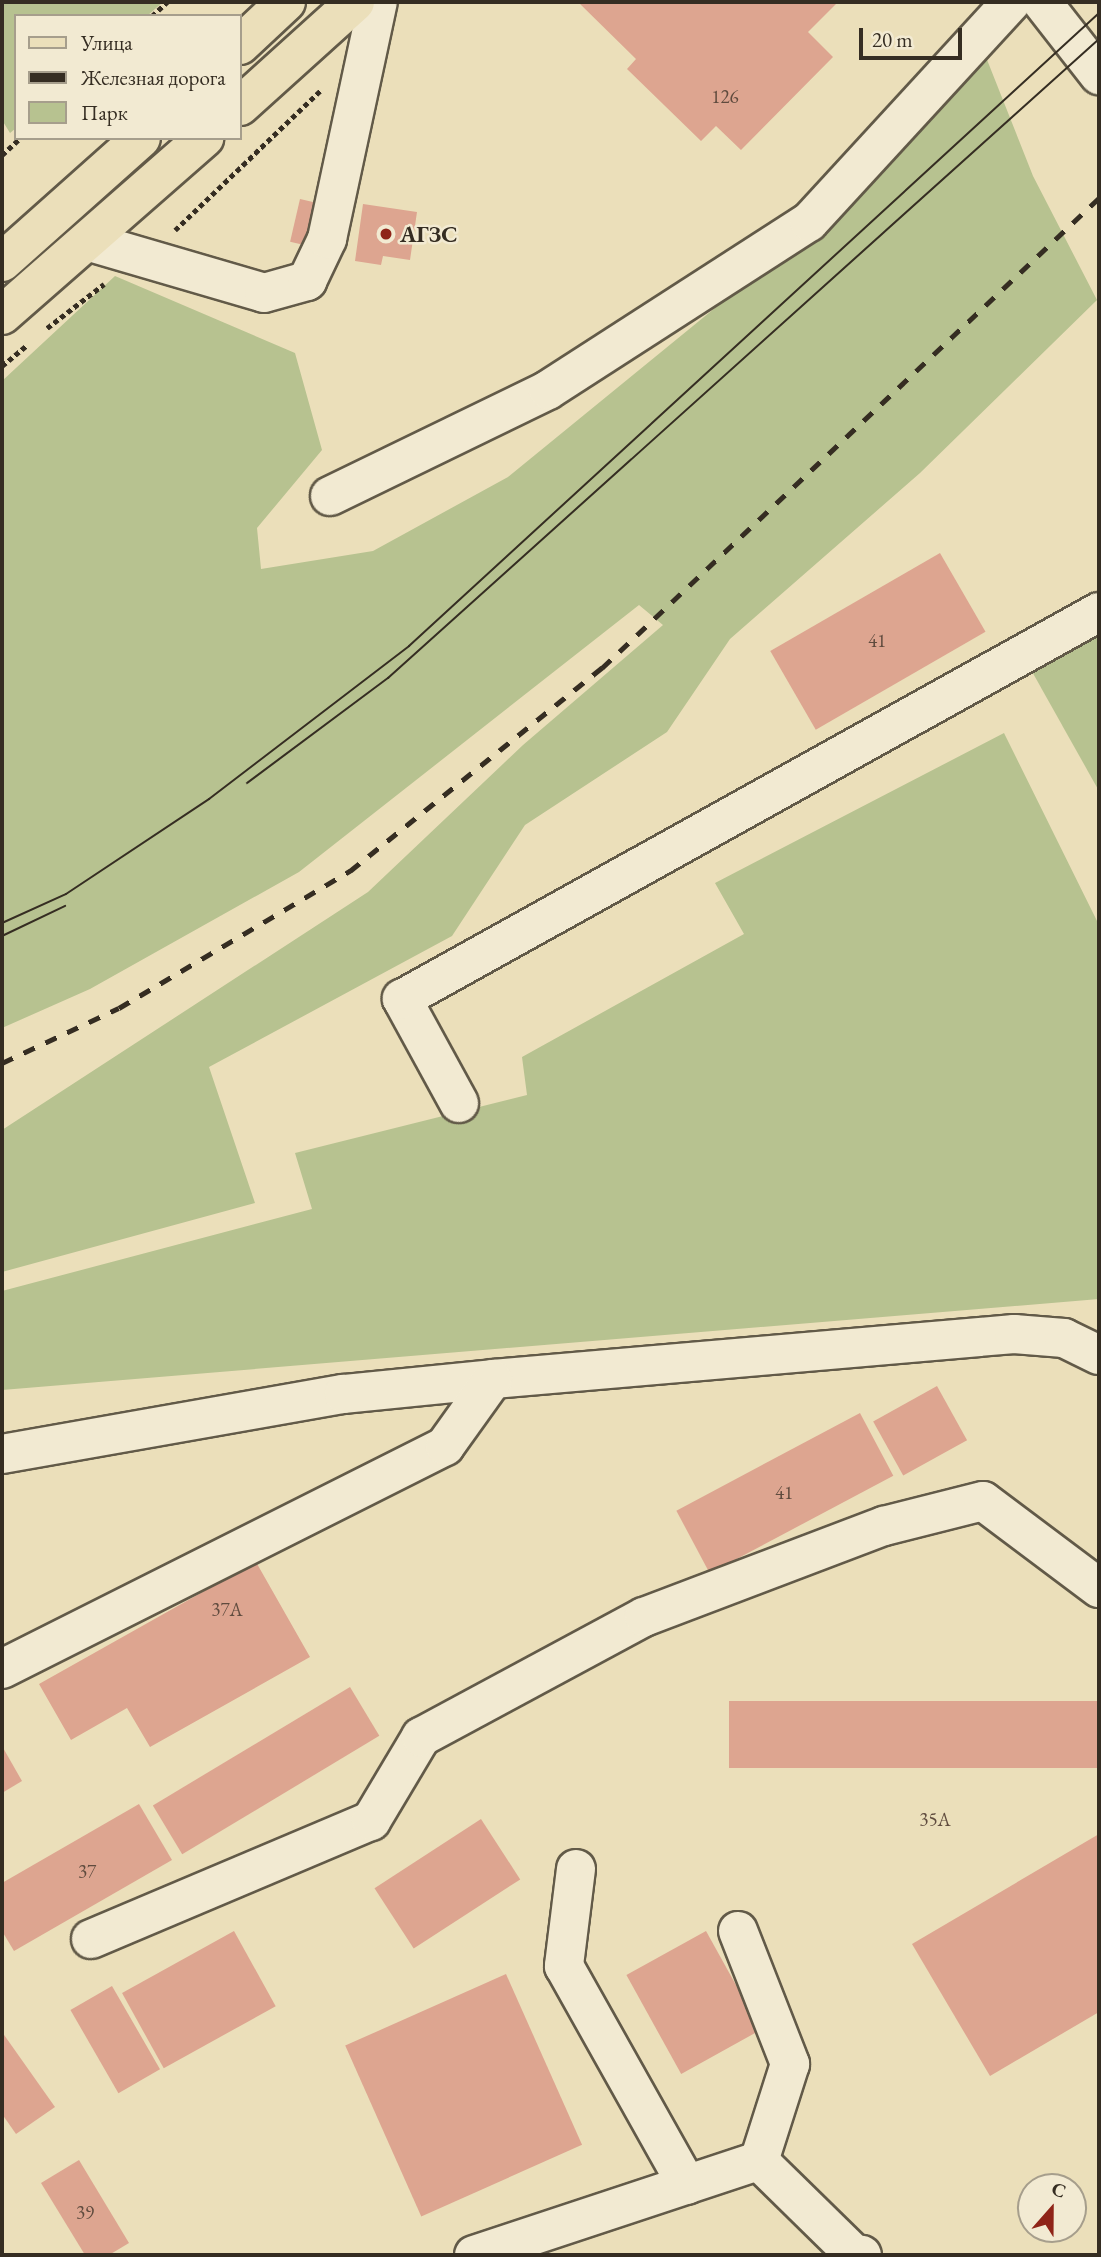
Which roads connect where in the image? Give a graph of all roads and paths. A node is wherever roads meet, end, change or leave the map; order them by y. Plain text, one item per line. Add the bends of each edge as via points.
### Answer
1 (167, 2) edge
2 (286, 2) edge
3 (355, 2) edge
4 (378, 2) edge
5 (1010, 2) edge
6 (1042, 2) edge
7 (154, 14) edge
8 (242, 43) edge
9 (1099, 75) edge
10 (330, 81) dead end
11 (242, 104) edge
12 (18, 140) edge
13 (139, 140) edge
14 (202, 140) edge
15 (2, 155) edge
16 (90, 242) junction
17 (146, 258) junction
18 (2, 262) edge
19 (2, 314) edge
20 (41, 333) dead end
21 (31, 341) dead end
22 (2, 366) edge
23 (330, 496) dead end
24 (1099, 612) edge
25 (459, 1103) dead end
26 (1099, 1355) edge
27 (493, 1379) junction
28 (2, 1454) edge
29 (1099, 1588) edge
30 (2, 1669) edge
31 (576, 1869) dead end
32 (738, 1931) dead end
33 (92, 1939) dead end
34 (759, 2161) junction
35 (687, 2185) junction
36 (474, 2255) edge
37 (862, 2255) edge

1 - 7 path
2 - 8 main road
3 - 11 main road
4 - 17 street via 327,239 307,281 264,293
5 - 23 street via 808,222 548,390
6 - 9 street
10 - 17 path
12 - 15 path
13 - 18 main road
14 - 16 main road
16 - 17 street
16 - 19 main road
17 - 20 path
21 - 22 path
24 - 25 street via 402,999
26 - 27 street via 1065,1338 1014,1334
27 - 28 street via 344,1394
27 - 30 street via 445,1446
29 - 33 street via 983,1502 884,1526 644,1617 421,1737 370,1821
31 - 35 street via 565,1966
32 - 34 street via 790,2064
34 - 35 street
34 - 37 street via 854,2254
35 - 36 street

